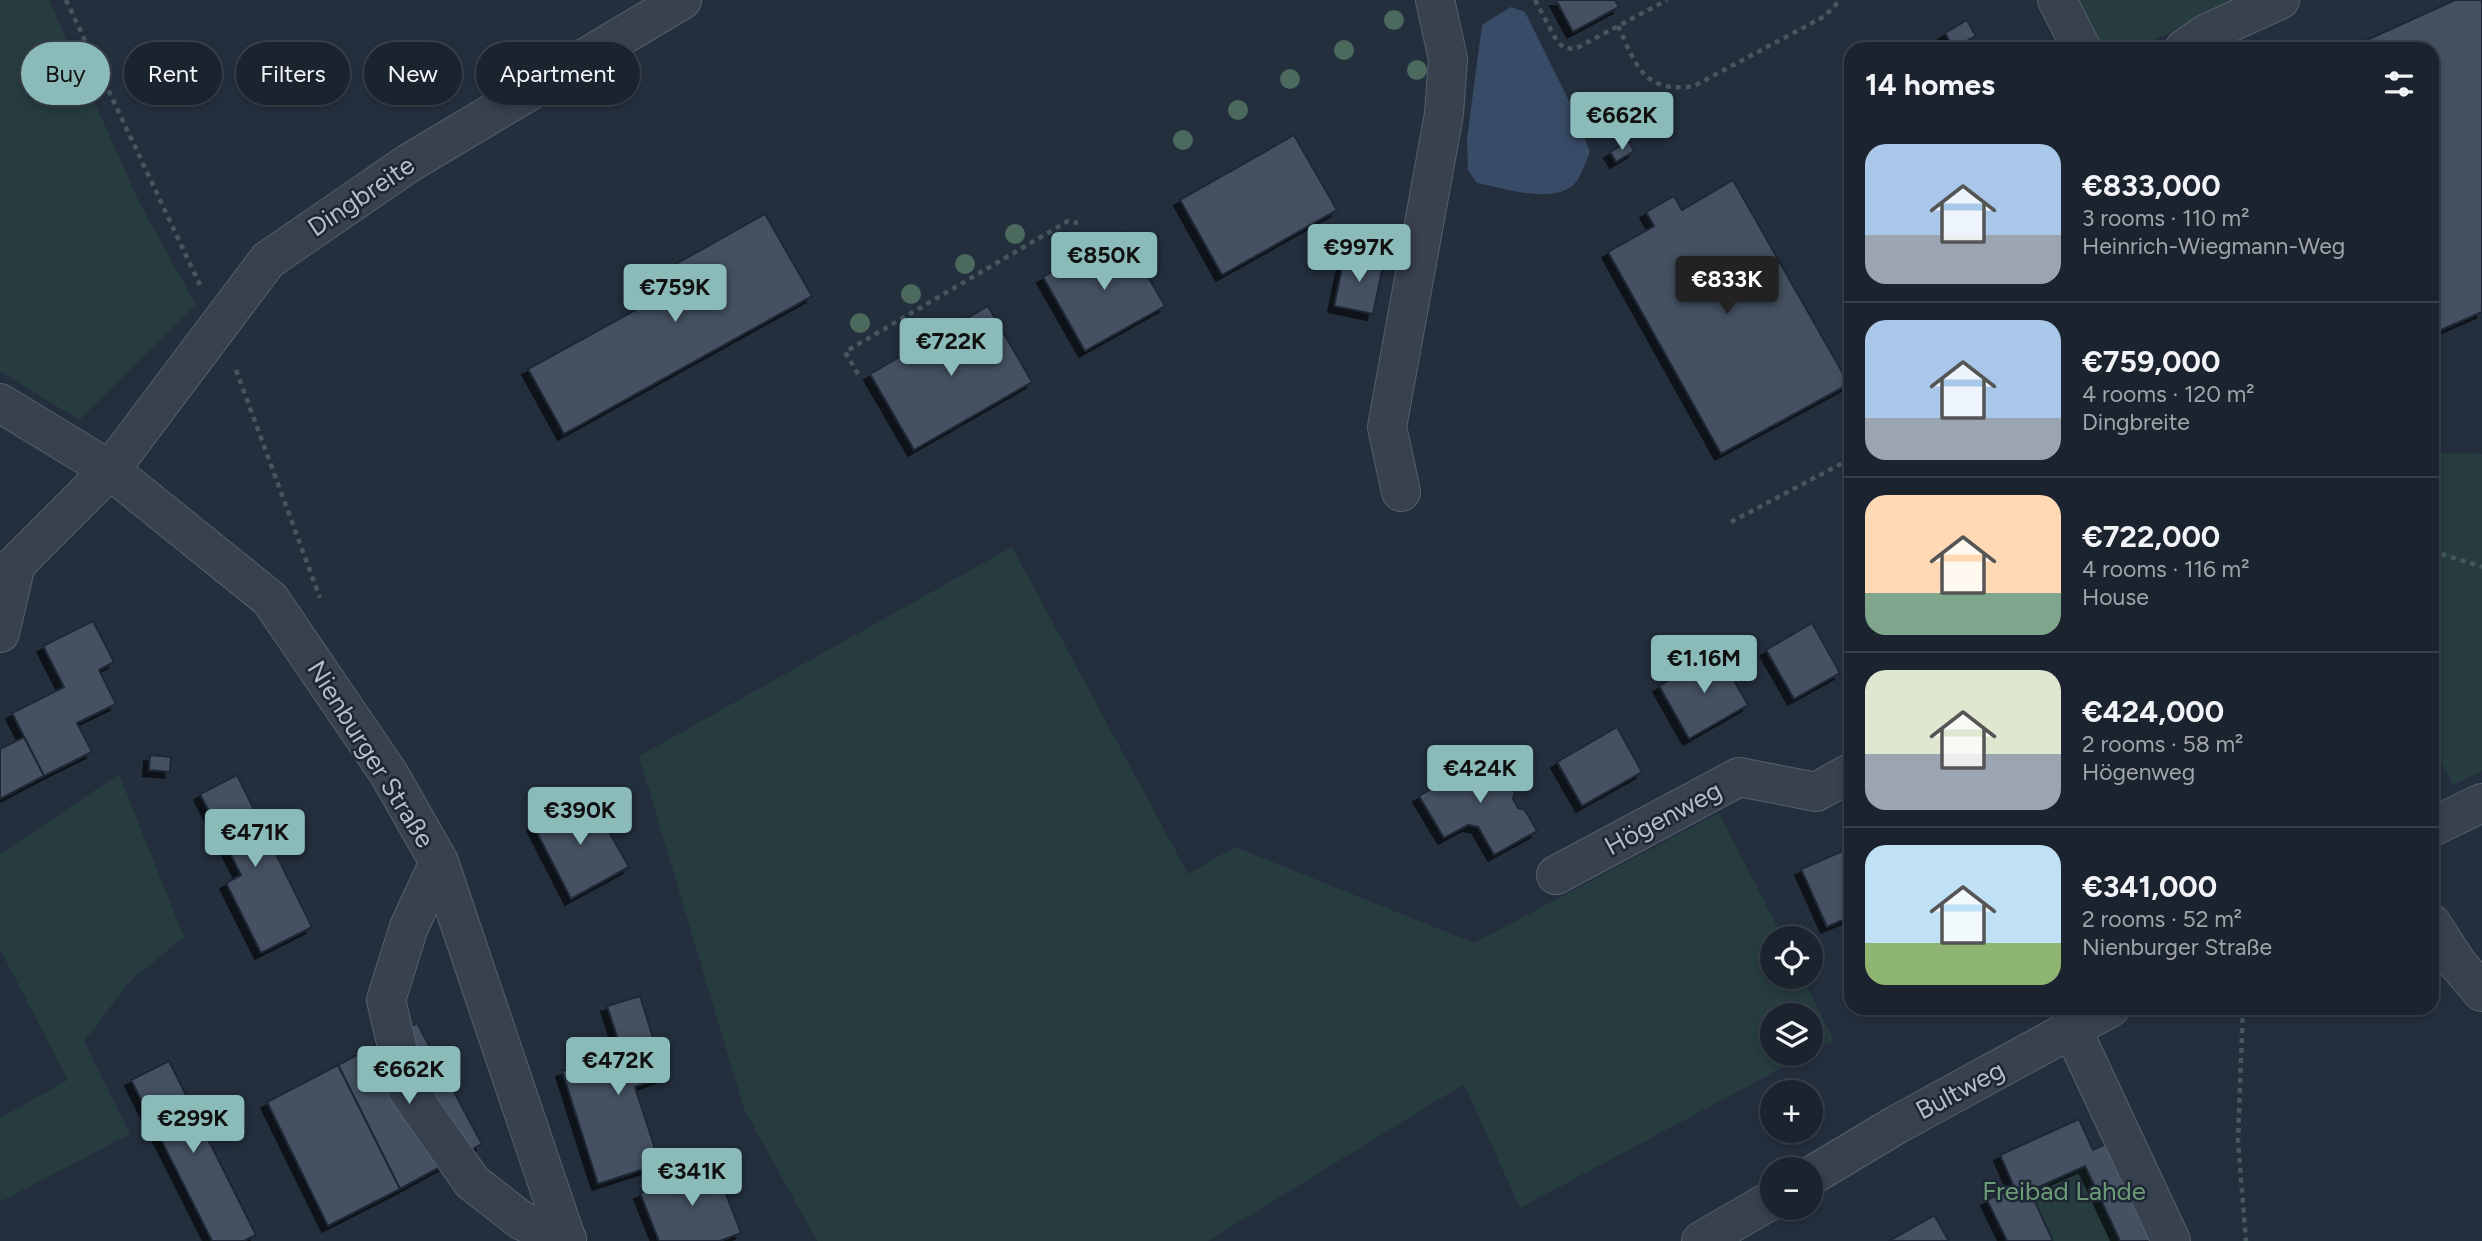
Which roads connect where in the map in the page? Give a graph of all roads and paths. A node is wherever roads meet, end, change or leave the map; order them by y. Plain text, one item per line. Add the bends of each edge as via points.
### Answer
1 (66, 0) edge
2 (682, 0) edge
3 (1435, 0) edge
4 (1535, 0) edge
5 (1667, 0) edge
6 (1840, 0) edge
7 (2057, 0) edge
8 (2280, 0) edge
9 (1618, 26) junction
10 (2078, 42) edge
11 (2194, 42) edge
12 (1078, 223) dead end
13 (219, 324) junction
14 (858, 374) dead end
15 (10, 410) edge
16 (1844, 462) edge
17 (110, 470) junction
18 (1401, 492) dead end
19 (1731, 522) dead end
20 (2439, 553) edge
21 (8, 564) edge
22 (2482, 567) edge
23 (322, 603) dead end
24 (0, 633) edge
25 (1844, 776) edge
26 (2482, 803) edge
27 (2439, 819) edge
28 (439, 863) junction
29 (1556, 875) dead end
30 (2439, 936) edge
31 (2482, 992) edge
32 (2097, 1015) edge
33 (2243, 1015) edge
34 (2072, 1029) junction
35 (1823, 1169) edge
36 (1760, 1207) edge
37 (567, 1240) edge
38 (1701, 1241) edge
39 (2171, 1241) edge
40 (2246, 1241) edge

1 - 13 path
2 - 13 street, Dingbreite via 409,163 312,229 268,260
3 - 18 street via 1448,59 1444,114 1387,427
4 - 9 path via 1565,48 1575,49
5 - 9 path
6 - 9 path via 1825,16 1694,86 1675,89 1648,79 1635,64
7 - 10 street
8 - 11 street
12 - 14 path via 1068,221 845,352
13 - 17 street, Dingbreite
13 - 23 path
15 - 17 street, Nienburger Straße
16 - 19 path
17 - 21 street, Dingbreite
17 - 28 street, Nienburger Straße via 270,599 389,775
20 - 22 path
21 - 24 street
25 - 29 street, Högenweg via 1816,792 1739,777
26 - 27 street
28 - 37 street, Nienburger Straße
28 - 37 street via 410,927 386,1000 407,1089 472,1182 522,1221
30 - 31 street
32 - 34 street, Bultweg
33 - 40 path via 2238,1140
34 - 35 street, Bultweg
34 - 39 street
36 - 38 street

